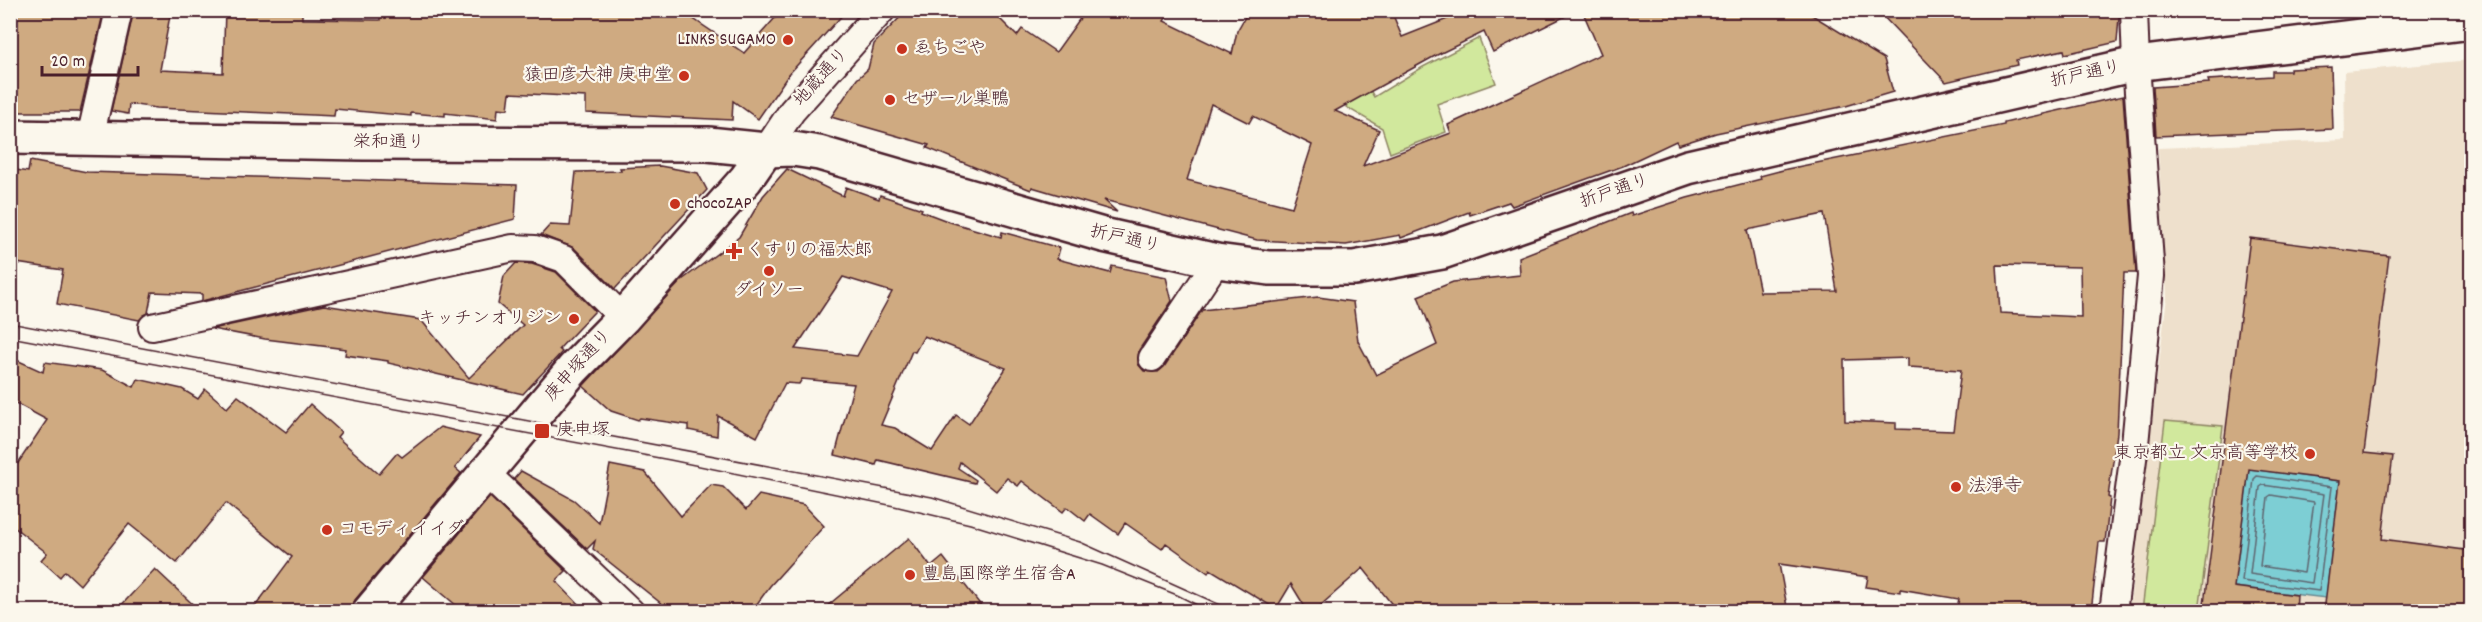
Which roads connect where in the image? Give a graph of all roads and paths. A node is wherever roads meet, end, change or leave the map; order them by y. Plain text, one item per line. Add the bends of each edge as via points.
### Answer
1 (119, 10) edge
2 (882, 10) edge
3 (2134, 10) edge
4 (2472, 22) edge
5 (2136, 64) junction
6 (10, 137) edge
7 (90, 138) junction
8 (766, 150) junction
9 (1217, 261) junction
10 (623, 318) junction
11 (152, 327) dead end
12 (1152, 358) dead end
13 (486, 473) junction
14 (369, 612) edge
15 (631, 612) edge
16 (2113, 612) edge

1 - 7 street
2 - 8 street, 地蔵通り via 792,111
3 - 5 street
4 - 5 street, 折戸通り
5 - 9 street, 折戸通り via 1688,167 1442,252 1354,268 1269,268
5 - 16 street via 2151,276
6 - 7 street, 栄和通り
7 - 8 street, 栄和通り via 708,144
8 - 9 street, 折戸通り via 819,153 1103,235
8 - 10 street, 庚申塚通り via 746,179
9 - 12 street
10 - 11 street via 564,259 535,249 513,248
10 - 13 street, 庚申塚通り via 573,369
13 - 14 street, 庚申塚通り
13 - 15 street

